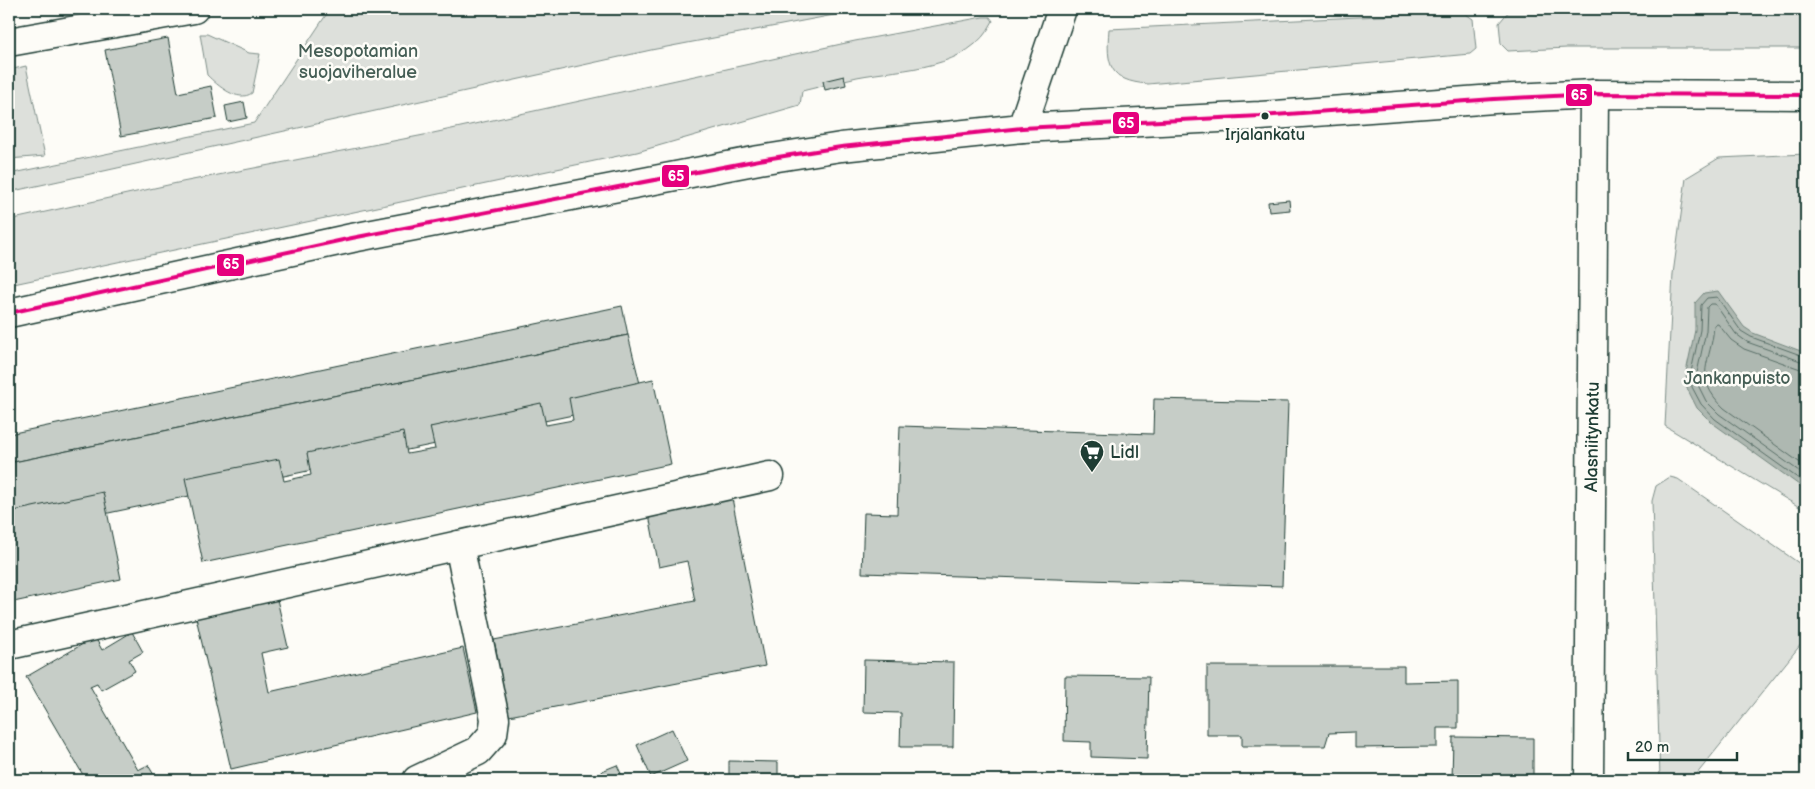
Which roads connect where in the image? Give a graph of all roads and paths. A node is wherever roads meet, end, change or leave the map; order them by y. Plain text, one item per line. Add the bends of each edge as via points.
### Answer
1 (194, 9) edge
2 (1062, 9) edge
3 (9, 42) edge
4 (1594, 94) junction
5 (1806, 95) edge
6 (1022, 128) junction
7 (9, 313) edge
8 (770, 476) dead end
9 (459, 545) junction
10 (9, 645) edge
11 (417, 780) edge
12 (1589, 780) edge

1 - 3 main road
2 - 6 main road
4 - 5 main road
4 - 6 main road
4 - 12 main road, Alasniitynkatu
6 - 7 main road via 841,147 759,160 352,238
8 - 9 main road
9 - 10 main road
9 - 11 main road via 495,718 493,734 478,751

